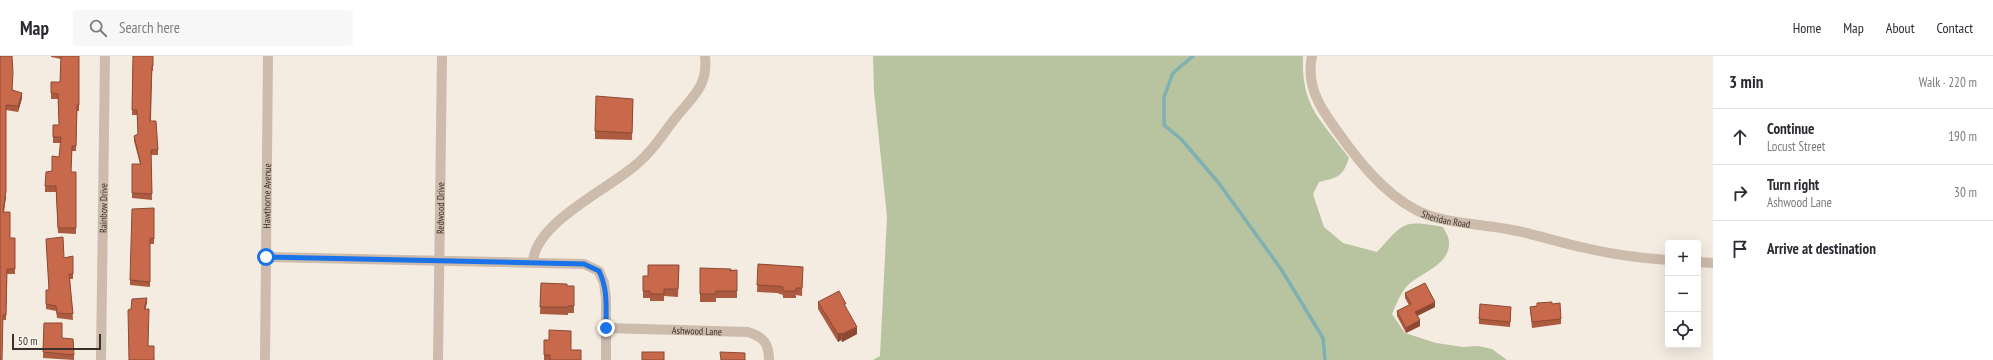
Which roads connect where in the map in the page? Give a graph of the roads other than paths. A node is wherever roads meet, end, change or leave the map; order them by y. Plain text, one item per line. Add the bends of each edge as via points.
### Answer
1 (105, 56) edge
2 (268, 56) edge
3 (442, 56) edge
4 (705, 56) edge
5 (1312, 56) edge
6 (266, 257) junction
7 (1665, 260) edge
8 (440, 261) junction
9 (533, 262) junction
10 (1701, 262) edge
11 (1713, 263) edge
12 (606, 328) junction
13 (101, 360) edge
14 (265, 360) edge
15 (438, 360) edge
16 (606, 360) edge
17 (769, 360) edge

1 - 13 street, Rainbow Drive
2 - 6 street, Hawthorne Avenue
3 - 8 street, Redwood Drive
4 - 9 street via 705,72 700,88 657,145 624,175 586,198 544,237 533,252
5 - 7 street, Sheridan Road via 1312,85 1316,100 1324,113 1362,163 1391,193 1411,207 1442,219 1532,234 1604,252
6 - 8 street
6 - 14 street, Hawthorne Avenue
8 - 9 street
8 - 15 street, Redwood Drive
9 - 12 street via 584,264 599,271 606,291
10 - 11 street
12 - 16 street
12 - 17 street, Ashwood Lane via 748,332 764,340

